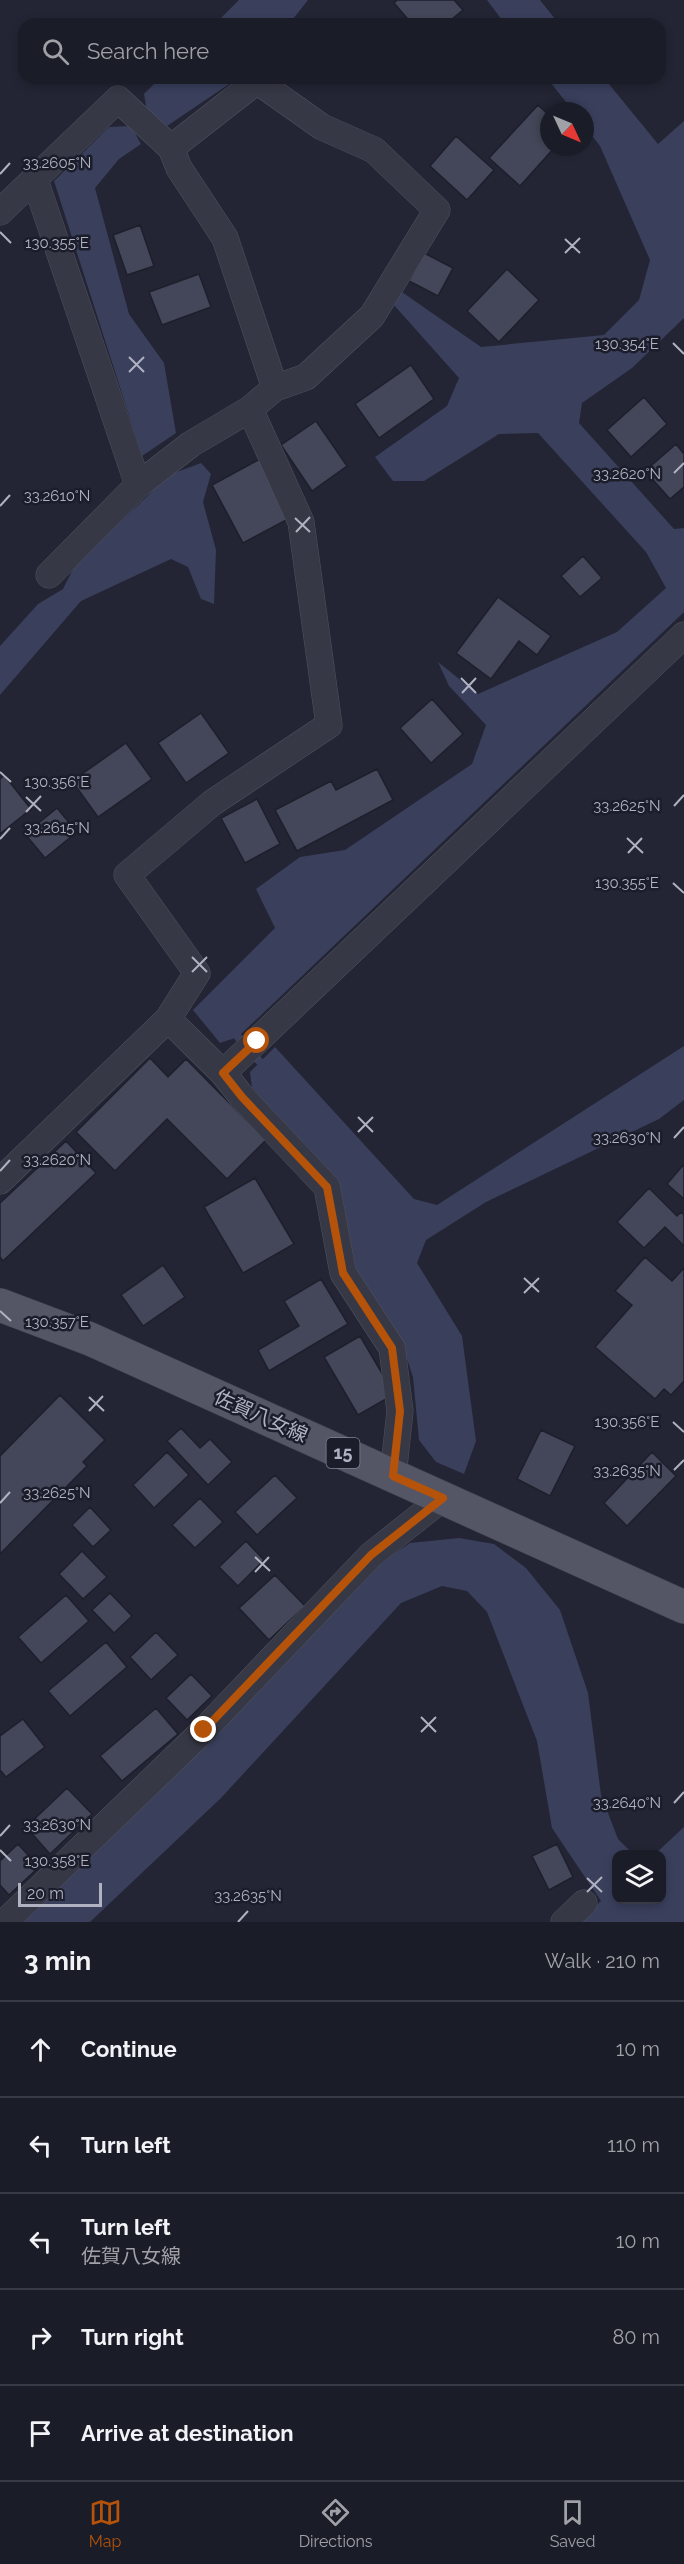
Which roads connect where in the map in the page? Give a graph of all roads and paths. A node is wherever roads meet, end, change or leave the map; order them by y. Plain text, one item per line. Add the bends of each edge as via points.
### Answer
1 (253, 84) edge
2 (261, 84) edge
3 (171, 148) junction
4 (35, 180) junction
5 (0, 212) edge
6 (275, 387) junction
7 (250, 409) junction
8 (138, 485) junction
9 (49, 575) dead end
10 (684, 635) edge
11 (168, 1019) junction
12 (240, 1057) junction
13 (0, 1181) edge
14 (0, 1305) edge
15 (393, 1476) junction
16 (443, 1498) junction
17 (684, 1607) edge
18 (584, 1903) dead end
19 (5, 1922) edge
20 (564, 1922) edge

1 - 3 street
2 - 6 street via 322,127 374,150 437,210 372,316 306,376
3 - 4 street via 118,99
3 - 6 street via 179,168 225,238
4 - 5 street
4 - 8 street
6 - 7 street
7 - 8 street via 191,444
7 - 11 street via 301,522 328,725 212,803 127,875 197,973
8 - 9 street
10 - 12 street
11 - 12 street
11 - 13 street
12 - 15 street via 242,1097 327,1187 343,1273 392,1348 400,1411
14 - 15 main road, 佐賀八女線 / 15 via 90,1339
15 - 16 main road, 佐賀八女線 / 15
16 - 17 main road, 佐賀八女線 / 15
16 - 19 street via 371,1555 204,1730
18 - 20 street

